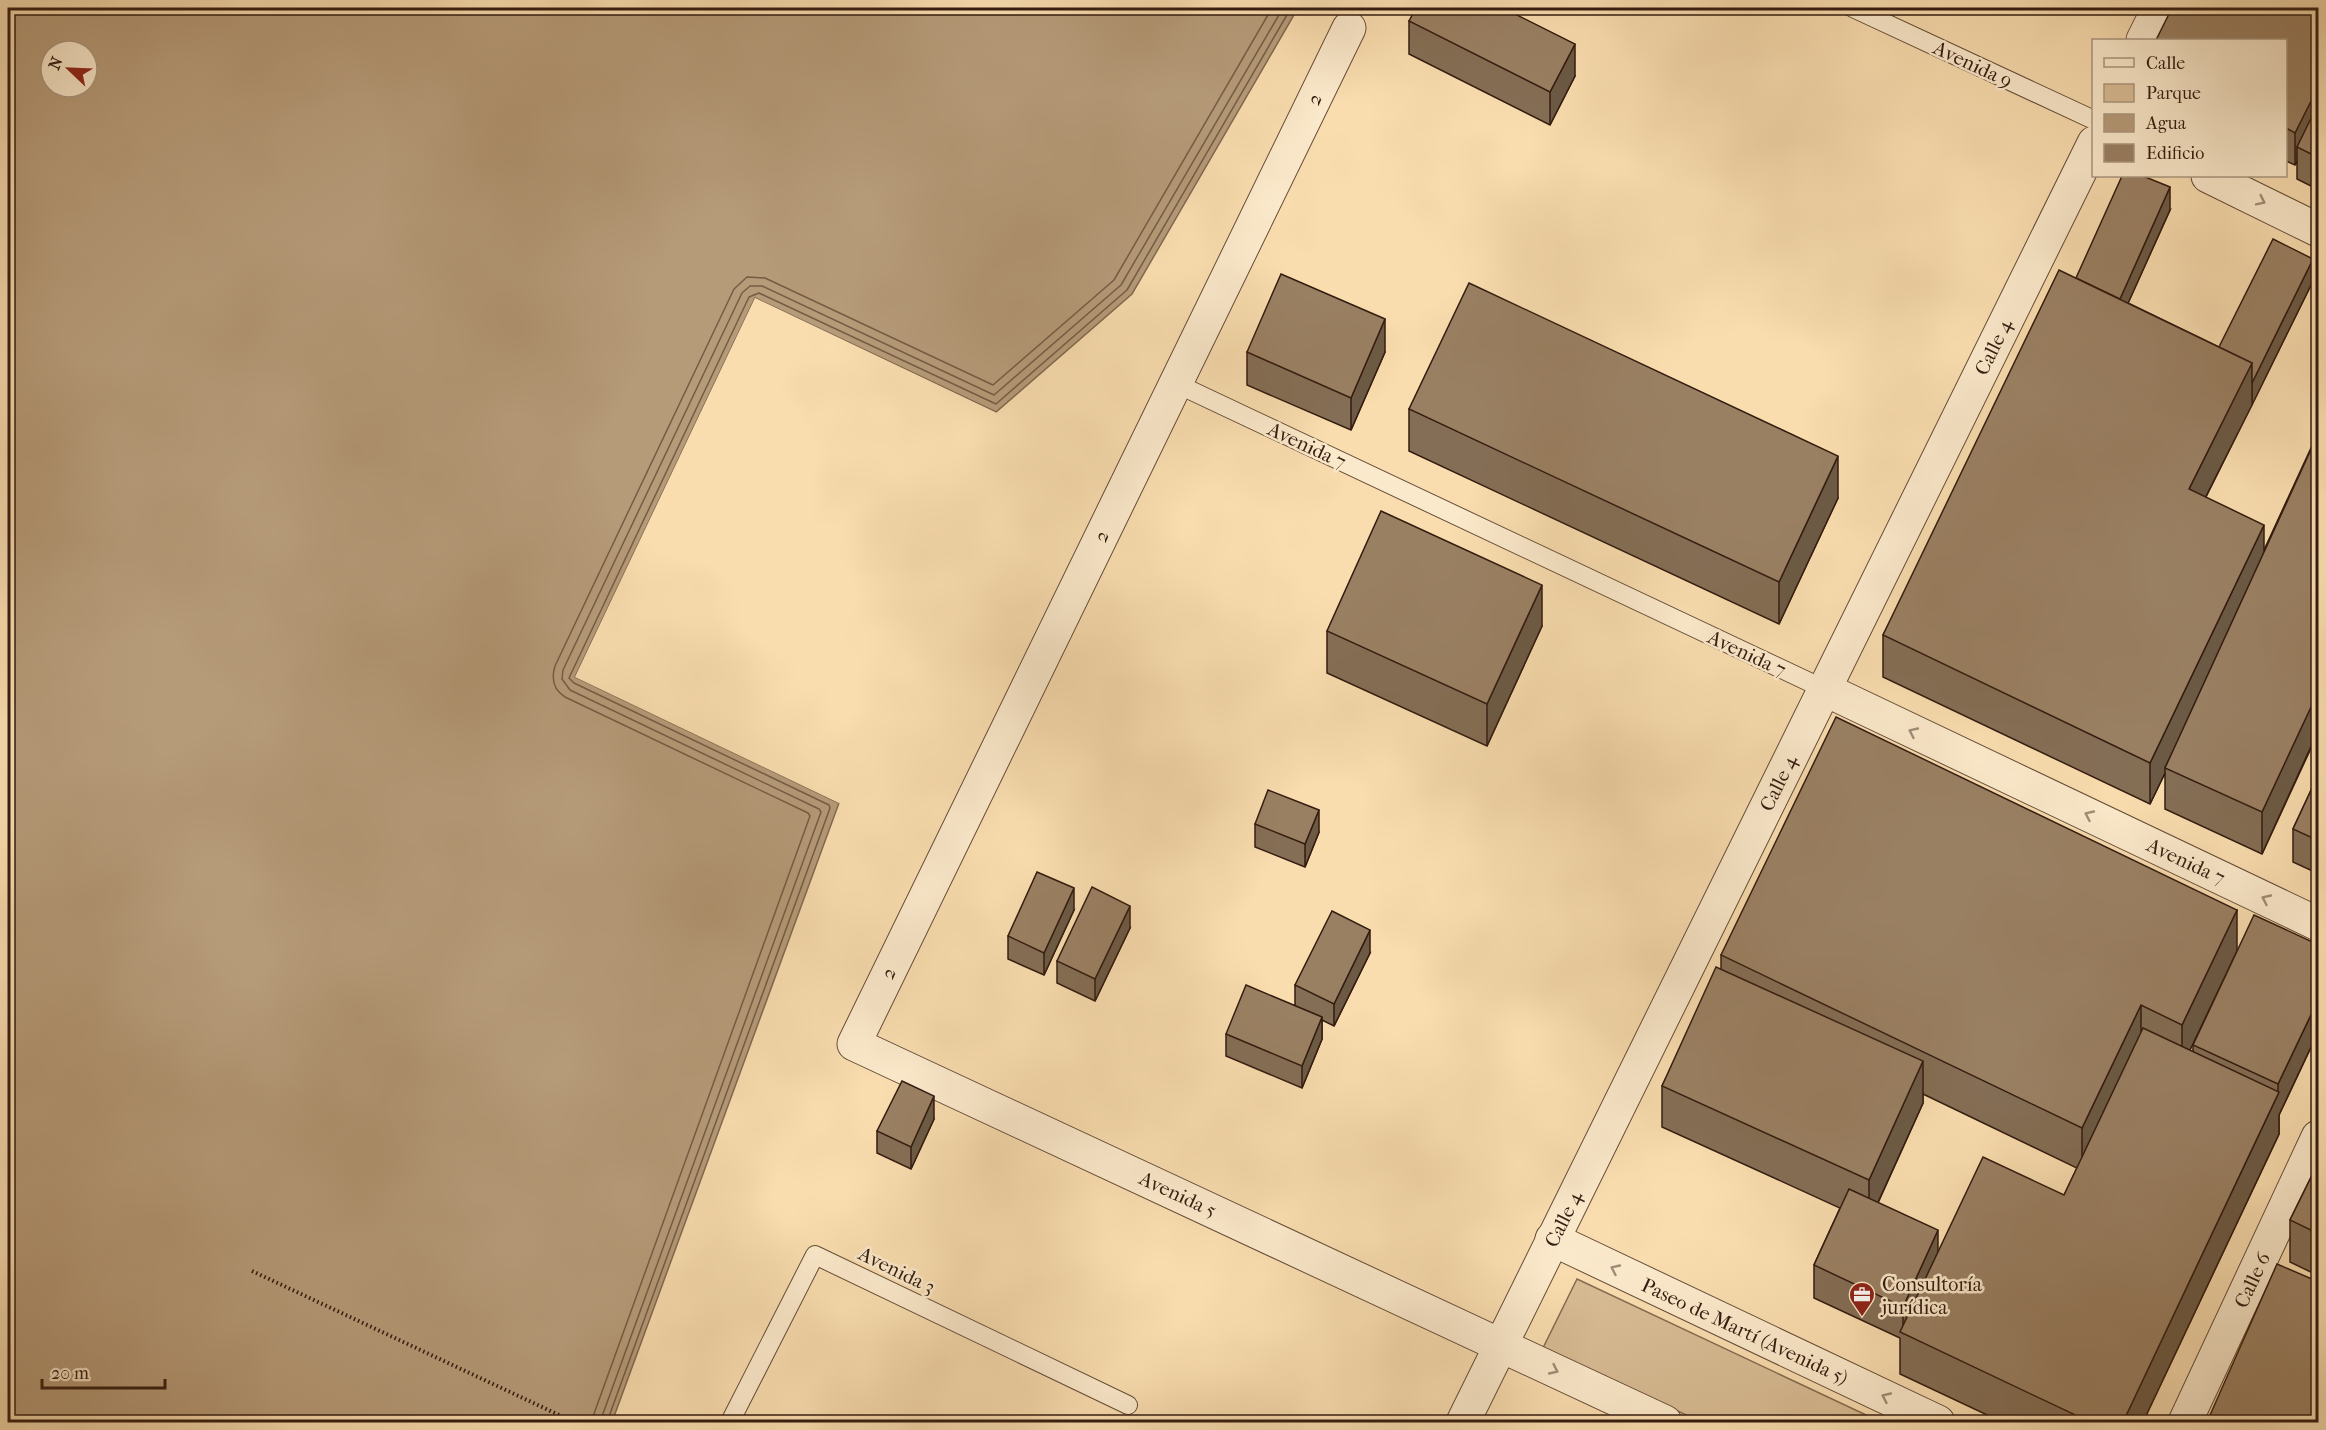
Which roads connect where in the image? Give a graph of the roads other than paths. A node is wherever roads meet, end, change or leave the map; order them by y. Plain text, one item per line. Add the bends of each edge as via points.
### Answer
1 (1853, 8) edge
2 (2159, 8) edge
3 (1349, 28) dead end
4 (2144, 39) edge
5 (2092, 119) edge
6 (2092, 147) edge
7 (2210, 177) edge
8 (2319, 230) edge
9 (1175, 383) junction
10 (1824, 689) junction
11 (2319, 924) edge
12 (854, 1044) joint
13 (2319, 1137) edge
14 (1552, 1239) junction
15 (1501, 1344) junction
16 (1128, 1405) dead end
17 (730, 1422) edge
18 (1463, 1422) edge
19 (1665, 1422) edge
20 (1938, 1422) edge
21 (2185, 1422) edge

1 - 5 lane, Avenida 9
2 - 4 street
3 - 9 street, 2
6 - 10 street, Calle 4
7 -> 8 street
9 - 10 lane, Avenida 7
9 - 12 street, 2
11 -> 10 street, Avenida 7
10 - 14 street, Calle 4
12 - 15 street, Avenida 5
13 - 21 street, Calle 6
14 - 15 street, Calle 4
20 -> 14 street, Paseo de Martí (Avenida 5)
15 - 18 street, Calle 4
15 -> 19 street
16 - 17 lane, Avenida 3 via 815,1256

